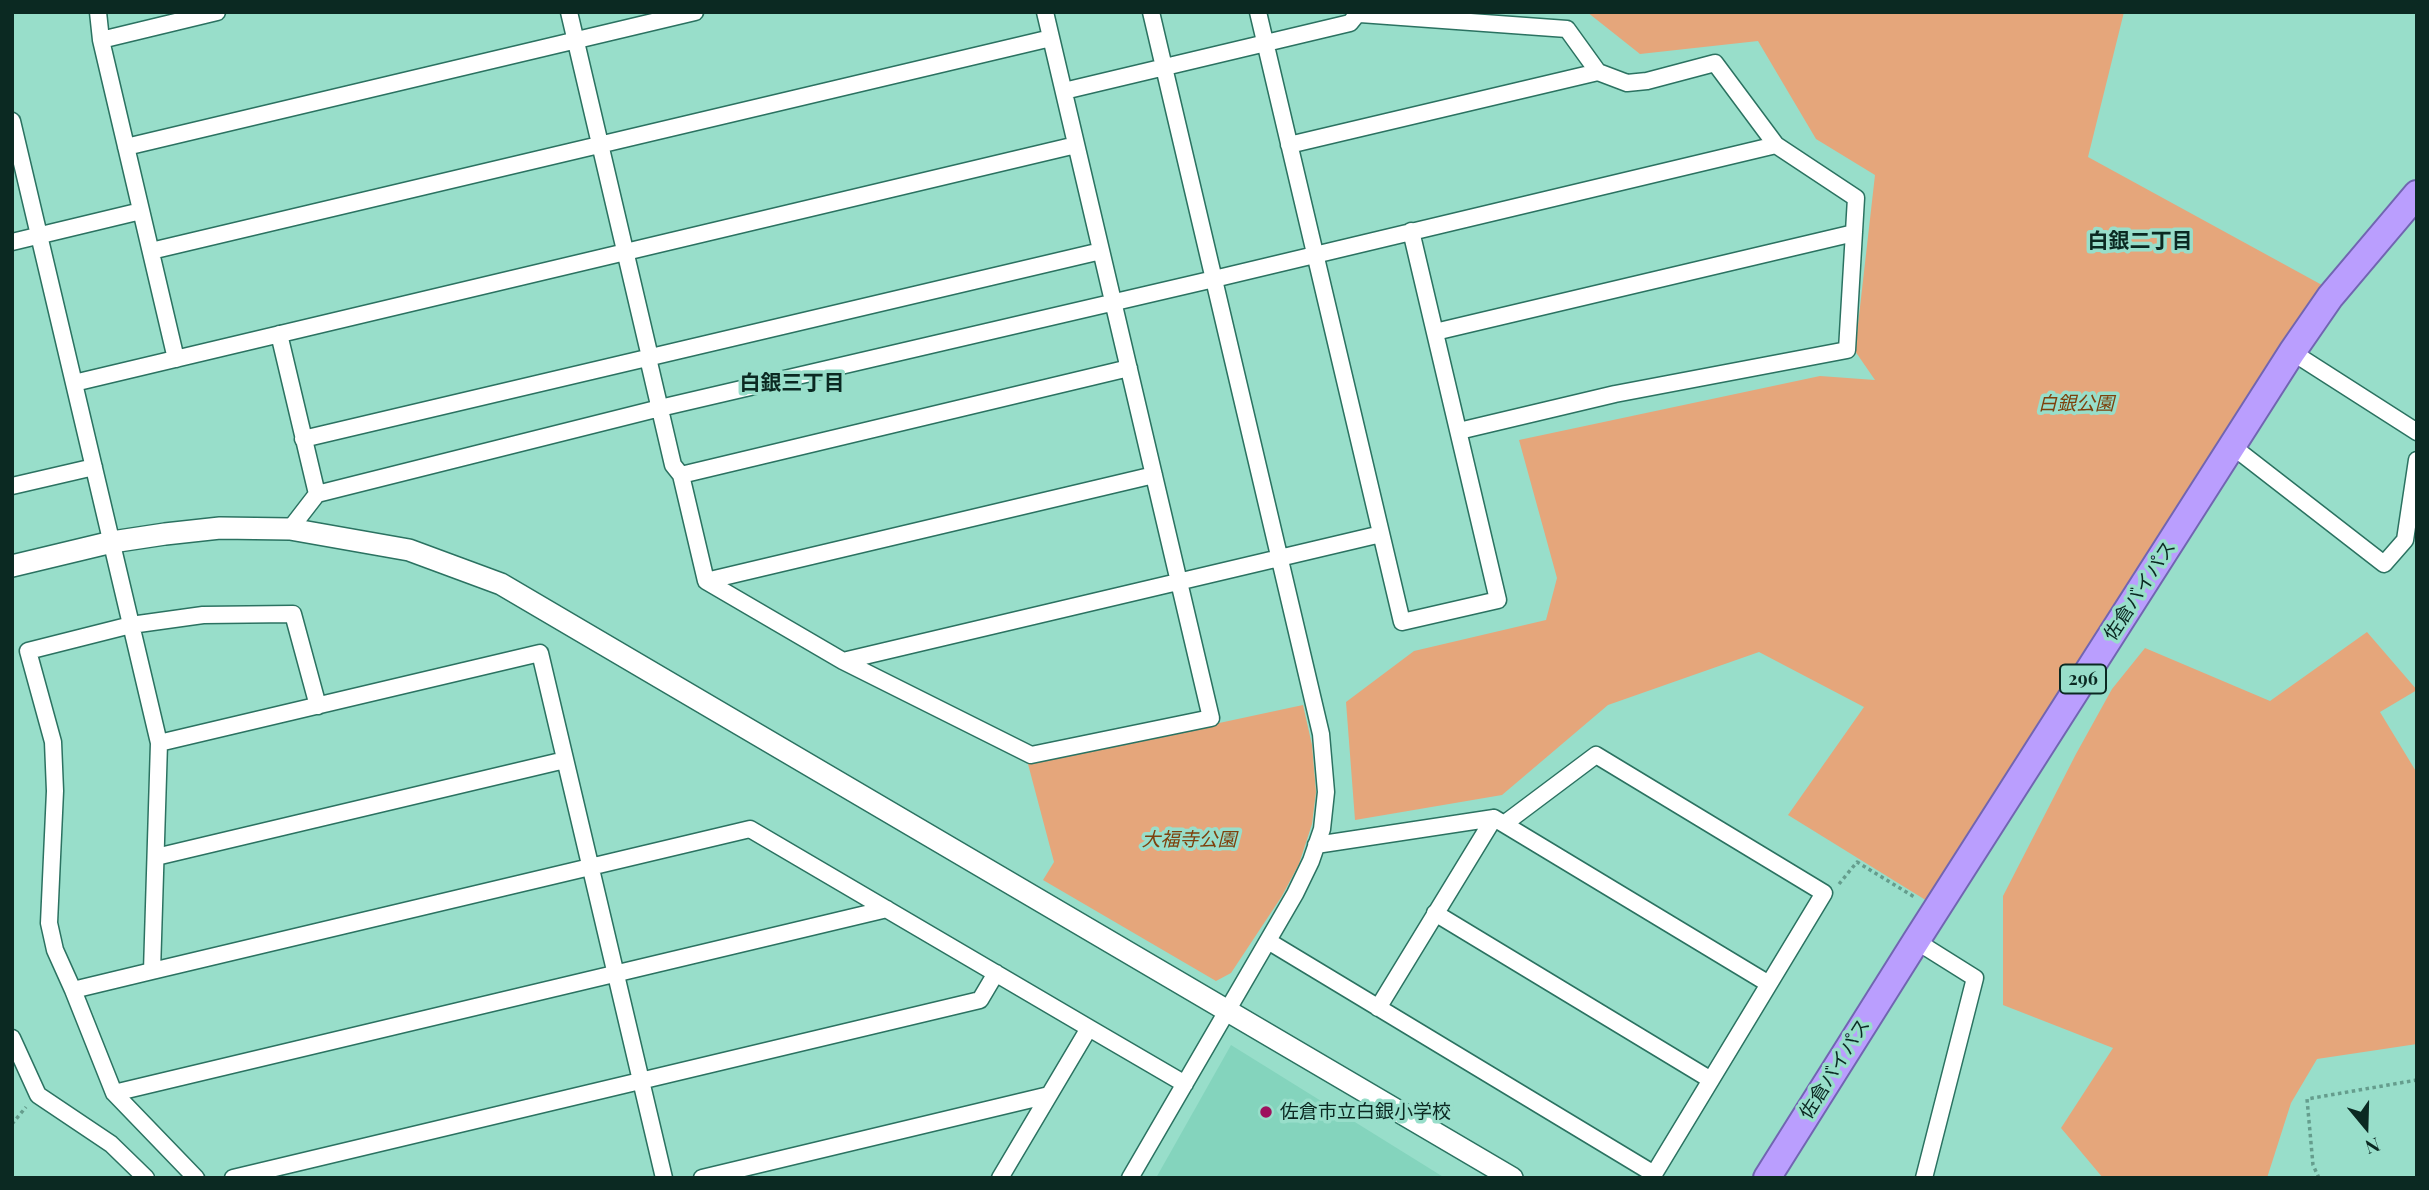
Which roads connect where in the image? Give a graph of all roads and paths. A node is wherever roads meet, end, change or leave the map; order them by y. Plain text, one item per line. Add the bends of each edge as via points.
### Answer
1 (98, 12) edge
2 (217, 12) edge
3 (569, 12) edge
4 (695, 12) edge
5 (1045, 12) edge
6 (1151, 12) edge
7 (1258, 12) edge
8 (1359, 13) edge
9 (1051, 38) junction
10 (101, 40) junction
11 (576, 41) junction
12 (1265, 43) junction
13 (1164, 66) junction
14 (1598, 72) junction
15 (1064, 90) junction
16 (12, 121) edge
17 (600, 145) junction
18 (1076, 145) junction
19 (1289, 145) junction
20 (1776, 145) junction
21 (126, 147) junction
22 (2417, 194) edge
23 (141, 211) junction
24 (1411, 231) junction
25 (1854, 233) junction
26 (39, 235) junction
27 (12, 242) edge
28 (151, 251) junction
29 (1101, 251) junction
30 (626, 252) junction
31 (1315, 254) junction
32 (1214, 279) junction
33 (1113, 301) junction
34 (1435, 332) junction
35 (279, 334) junction
36 (2292, 352) junction
37 (649, 358) junction
38 (176, 359) junction
39 (1129, 368) junction
40 (74, 383) junction
41 (660, 408) junction
42 (1459, 431) junction
43 (2417, 432) edge
44 (303, 439) junction
45 (2232, 446) junction
46 (2417, 460) edge
47 (94, 467) junction
48 (681, 474) junction
49 (1154, 475) junction
50 (12, 486) edge
51 (317, 494) junction
52 (290, 529) junction
53 (1381, 534) junction
54 (111, 542) junction
55 (1280, 558) junction
56 (12, 566) edge
57 (706, 581) junction
58 (1179, 582) junction
59 (131, 625) junction
60 (842, 661) junction
61 (318, 706) junction
62 (159, 743) junction
63 (565, 760) junction
64 (1499, 821) junction
65 (1316, 845) junction
66 (156, 857) junction
67 (590, 867) junction
68 (1825, 893) junction
69 (887, 909) junction
70 (1936, 909) junction
71 (1436, 914) junction
72 (1268, 941) junction
73 (1916, 941) junction
74 (152, 971) junction
75 (616, 973) junction
76 (996, 973) junction
77 (1769, 984) junction
78 (73, 990) junction
79 (1378, 1007) junction
80 (1227, 1010) junction
81 (1089, 1028) junction
82 (12, 1038) edge
83 (1711, 1080) junction
84 (2417, 1080) edge
85 (641, 1081) junction
86 (1185, 1084) junction
87 (114, 1093) junction
88 (1049, 1095) junction
89 (146, 1178) edge
90 (196, 1178) edge
91 (233, 1178) edge
92 (664, 1178) edge
93 (702, 1178) edge
94 (1000, 1178) edge
95 (1130, 1178) edge
96 (1512, 1178) edge
97 (1768, 1178) edge
98 (1924, 1178) edge
99 (2319, 1178) edge

1 - 10 street
2 - 10 street
3 - 11 street
4 - 11 street
5 - 9 street
6 - 13 street
7 - 12 street
8 - 12 street via 1350,23
8 - 14 street via 1567,29
9 - 15 street
9 - 17 street
10 - 21 street
11 - 17 street
11 - 21 street
12 - 13 street
12 - 19 street
13 - 15 street
13 - 32 street
14 - 19 street
14 - 20 street via 1627,83 1715,63
15 - 18 street
16 - 26 street
17 - 28 street
17 - 30 street
18 - 29 street
18 - 30 street
19 - 31 street
20 - 24 street
20 - 25 street via 1856,198
21 - 23 street
22 - 36 highway, 佐倉バイパス / 296 via 2330,297
23 - 26 street
23 - 28 street
24 - 31 street
24 - 34 street
25 - 34 street
25 - 42 street via 1847,350 1615,394
26 - 27 street
26 - 40 street
28 - 38 street
29 - 33 street
29 - 37 street
30 - 35 street
30 - 37 street
31 - 32 street
31 - 53 street
32 - 33 street
32 - 55 street
33 - 39 street
33 - 41 street
34 - 42 street
35 - 38 street
35 - 44 street
36 - 43 street
36 - 45 highway, 佐倉バイパス / 296
37 - 41 street
37 - 44 street
38 - 40 street
39 - 48 street
39 - 49 street
40 - 47 street
41 - 48 street via 673,465
41 - 51 street
42 - 53 street via 1498,600 1402,622
44 - 51 street
45 - 46 street via 2384,564 2405,540
45 - 70 highway, 佐倉バイパス / 296
47 - 50 street
47 - 54 street
48 - 57 street
49 - 57 street
49 - 58 street
51 - 52 street
52 - 54 street via 220,528
52 - 80 street via 409,550 501,584
53 - 55 street
54 - 56 street
54 - 59 street
55 - 58 street
55 - 65 street via 1321,734 1326,792
57 - 60 street
58 - 60 street
58 - 60 street via 1210,719 1031,755
59 - 61 street via 203,615 293,614
59 - 62 street
59 - 78 street via 28,651 53,742 49,923
61 - 62 street
61 - 63 street via 540,653
62 - 66 street
63 - 66 street
63 - 67 street
64 - 65 street
64 - 68 street via 1596,755
64 - 71 street
64 - 77 street
65 - 72 street
66 - 74 street
67 - 69 street via 750,829
67 - 74 street
67 - 75 street
68 - 70 path via 1840,884 1857,862
68 - 77 street
69 - 75 street
69 - 76 street
70 - 73 highway, 佐倉バイパス / 296
71 - 79 street
71 - 83 street
72 - 79 street
72 - 80 street
73 - 97 highway, 佐倉バイパス / 296
73 - 98 street via 1975,978
74 - 78 street
75 - 85 street
75 - 87 street
76 - 81 street
76 - 85 street via 980,1000
77 - 83 street
78 - 87 street
79 - 83 street via 1654,1174
80 - 86 street
80 - 96 street
81 - 86 street
81 - 88 street
82 - 89 street via 38,1095 111,1144
84 - 99 path via 2307,1099 2313,1165
85 - 91 street
85 - 92 street
86 - 95 street
87 - 90 street
88 - 93 street
88 - 94 street

